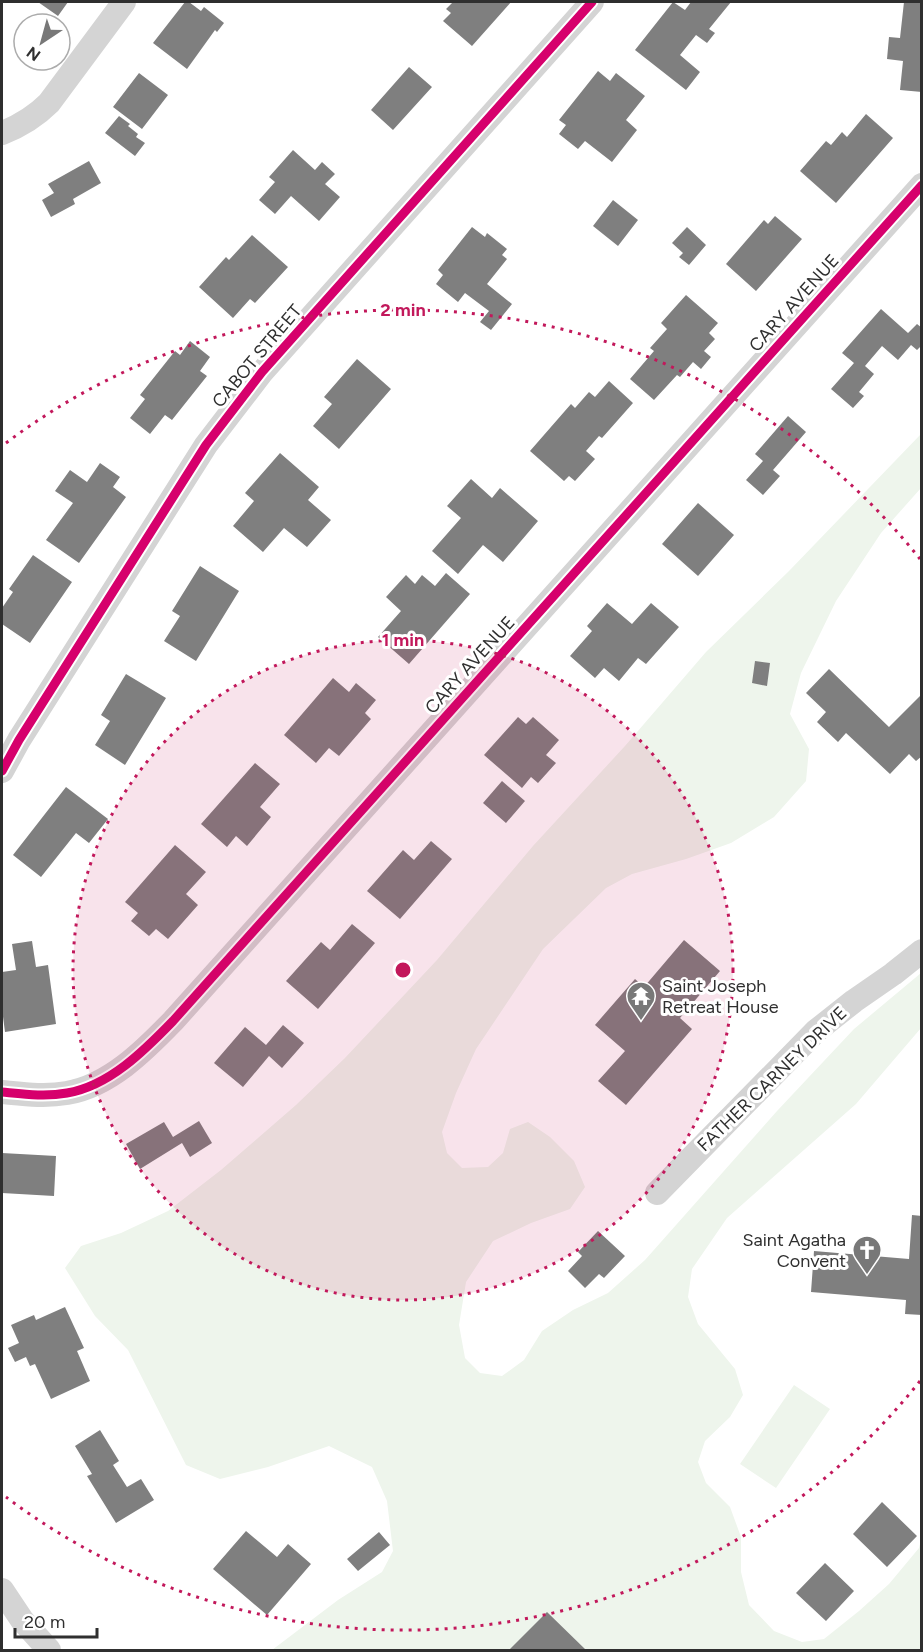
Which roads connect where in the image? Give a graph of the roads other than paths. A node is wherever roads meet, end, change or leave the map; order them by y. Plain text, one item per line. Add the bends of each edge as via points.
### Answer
1 (124, 2) edge
2 (592, 2) edge
3 (2, 133) edge
4 (921, 185) edge
5 (2, 771) edge
6 (921, 951) edge
7 (2, 1092) edge
8 (657, 1193) dead end
9 (2, 1590) edge
10 (49, 1650) edge

1 - 3 street via 49,103 20,126
2 - 5 street, CABOT STREET via 237,404 206,445
4 - 7 street, CARY AVENUE via 156,1039 120,1069 85,1089 49,1095
6 - 8 street, FATHER CARNEY DRIVE via 816,1031
9 - 10 street

